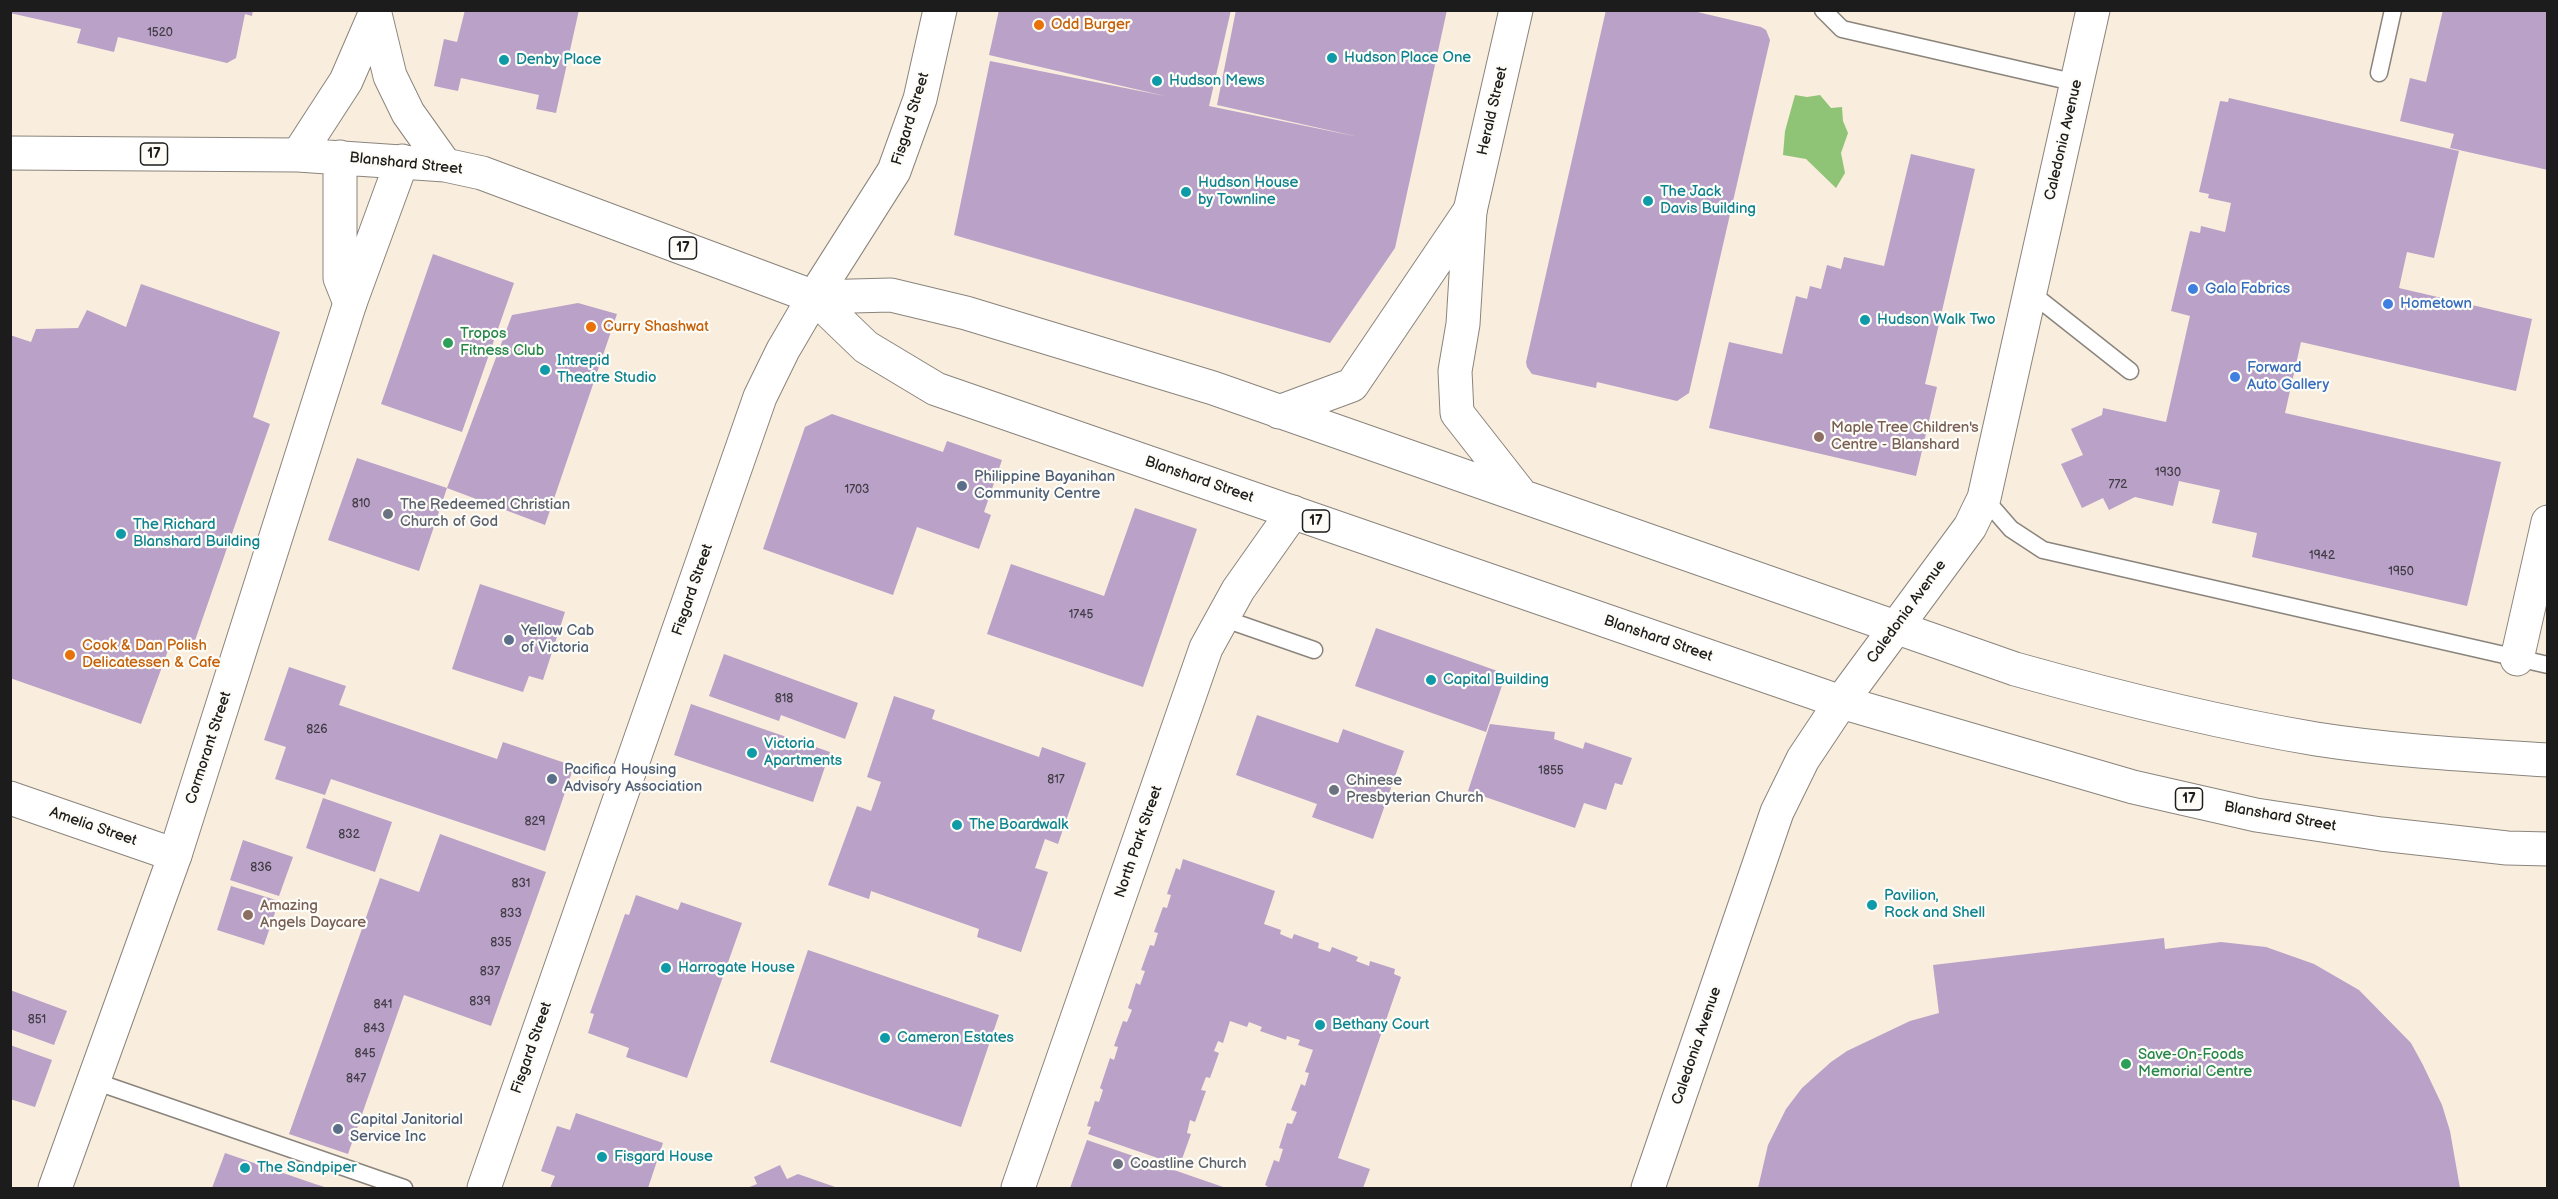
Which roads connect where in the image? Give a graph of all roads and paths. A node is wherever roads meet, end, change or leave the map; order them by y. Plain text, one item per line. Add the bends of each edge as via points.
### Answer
1 (940, 10) edge
2 (1516, 10) edge
3 (1823, 10) edge
4 (2093, 10) edge
5 (2393, 10) edge
6 (375, 12) edge
7 (2379, 73) dead end
8 (2077, 83) junction
9 (10, 153) edge
10 (298, 155) junction
11 (340, 157) junction
12 (402, 161) junction
13 (445, 165) junction
14 (1470, 211) junction
15 (2030, 292) junction
16 (814, 297) junction
17 (350, 303) junction
18 (2130, 371) dead end
19 (1279, 412) junction
20 (1522, 496) junction
21 (1984, 498) junction
22 (1293, 512) junction
23 (2547, 522) edge
24 (1222, 618) junction
25 (1895, 628) junction
26 (1314, 650) dead end
27 (2532, 662) edge
28 (1841, 702) junction
29 (2547, 760) edge
30 (10, 798) edge
31 (2547, 849) edge
32 (175, 855) junction
33 (94, 1081) junction
34 (55, 1188) edge
35 (404, 1188) edge
36 (483, 1188) edge
37 (1018, 1188) edge
38 (1648, 1188) edge

1 - 16 main road, Fisgard Street via 920,99 894,171
2 - 14 main road, Herald Street
3 - 8 lane via 1842,29
4 - 8 main road, Caledonia Avenue
5 - 7 lane
6 - 10 main road via 346,81
6 - 13 main road via 390,76 408,113
8 - 15 main road, Caledonia Avenue
9 - 10 main road, Blanshard Street / 17
10 - 11 main road, Blanshard Street / 17
11 - 12 main road, Blanshard Street / 17
11 - 17 main road via 340,278
12 - 13 main road, Blanshard Street / 17
12 - 17 main road, Cormorant Street
13 - 16 main road, Blanshard Street / 17 via 482,173
14 - 19 main road via 1352,385
14 - 20 main road via 1463,324 1455,371 1457,413
15 - 18 lane
15 - 21 main road, Caledonia Avenue
16 - 19 main road, Blanshard Street / 17 via 891,295 966,313
16 - 22 main road, Blanshard Street / 17 via 866,347 936,389
16 - 36 main road, Fisgard Street via 760,397
17 - 32 main road, Cormorant Street
19 - 20 main road, Blanshard Street / 17
20 - 25 main road, Blanshard Street / 17
21 - 25 main road, Caledonia Avenue via 1970,527
21 - 27 lane via 2012,529 2043,550
22 - 24 main road, North Park Street
22 - 28 main road, Blanshard Street / 17
23 - 27 main road
24 - 26 lane
24 - 37 main road, North Park Street via 1206,648
25 - 28 main road, Caledonia Avenue
25 - 29 main road, Blanshard Street / 17 via 2015,669 2127,701 2236,725 2426,752
28 - 31 main road, Blanshard Street / 17 via 2133,787 2256,814 2381,834
28 - 38 main road, Caledonia Avenue via 1803,759 1777,812
30 - 32 main road, Amelia Street
32 - 33 main road, Cormorant Street
33 - 34 main road, Cormorant Street
33 - 35 lane

